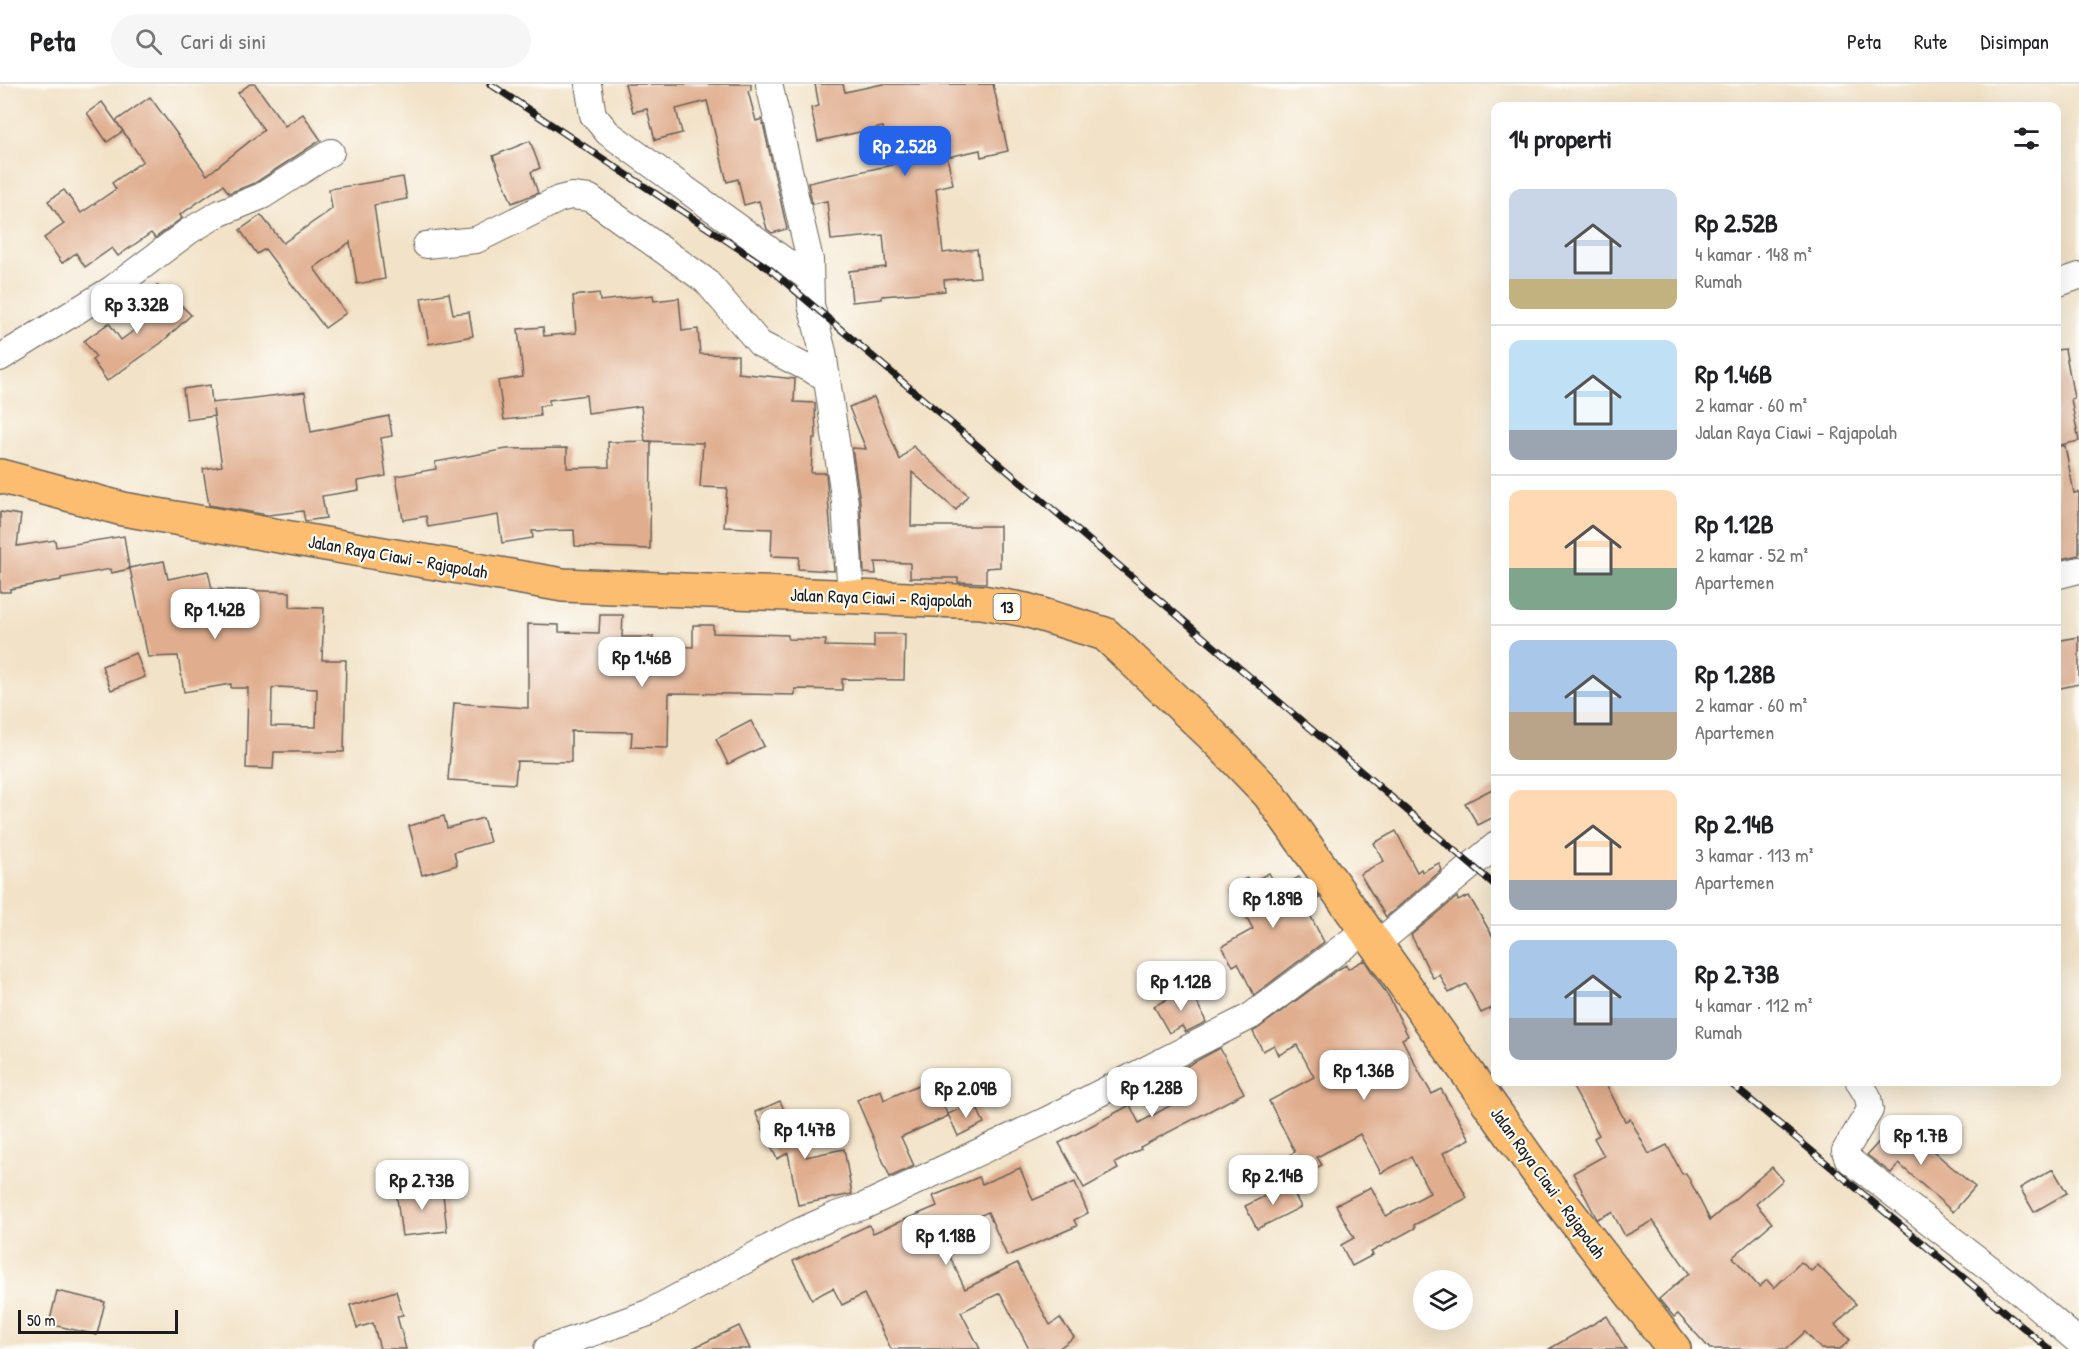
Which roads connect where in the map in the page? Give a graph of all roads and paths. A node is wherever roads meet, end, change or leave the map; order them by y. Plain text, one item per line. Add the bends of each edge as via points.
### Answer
1 (588, 84) edge
2 (769, 84) edge
3 (331, 152) dead end
4 (426, 245) dead end
5 (2079, 276) edge
6 (810, 279) junction
7 (2061, 282) edge
8 (0, 358) edge
9 (825, 377) junction
10 (0, 476) edge
11 (2079, 570) edge
12 (2061, 575) edge
13 (851, 597) junction
14 (1491, 849) edge
15 (1372, 936) junction
16 (1861, 1086) edge
17 (2079, 1342) edge
18 (547, 1349) edge
19 (1674, 1349) edge

1 - 6 street via 593,115 608,133
2 - 6 street via 810,260
3 - 8 street via 262,196 189,231 112,289
4 - 9 street via 476,240 560,200 571,196 590,198 706,281 760,344
5 - 7 street
6 - 9 street
9 - 13 street via 844,503
10 - 13 highway, Jalan Raya Ciawi - Rajapolah / 13 via 123,508 563,585
11 - 12 street
13 - 15 highway, Jalan Raya Ciawi - Rajapolah / 13 via 982,602 1105,633 1269,794
14 - 15 street
15 - 18 street via 1251,1016 1047,1120 864,1206 798,1232 648,1313
15 - 19 highway, Jalan Raya Ciawi - Rajapolah / 13 via 1542,1178
16 - 17 street via 1870,1110 1845,1151 1848,1159

